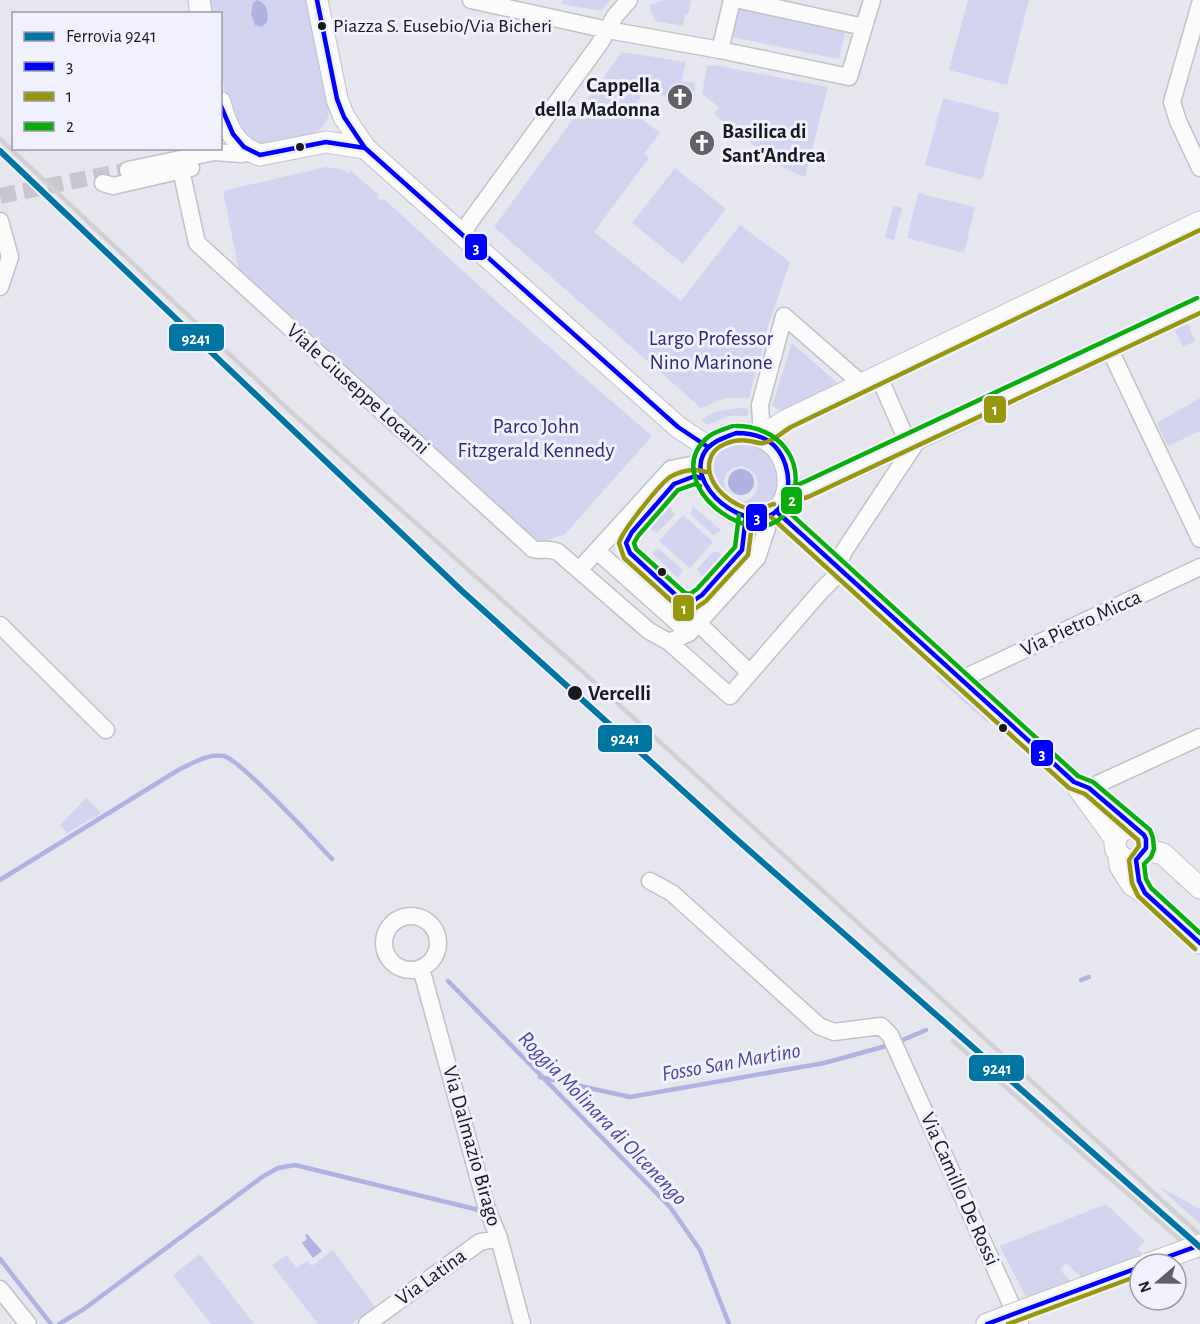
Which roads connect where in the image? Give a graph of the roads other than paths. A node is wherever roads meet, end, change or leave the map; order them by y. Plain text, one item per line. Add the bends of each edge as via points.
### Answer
1 (317, 0) edge
2 (471, 0) edge
3 (629, 0) edge
4 (732, 0) edge
5 (740, 0) edge
6 (872, 0) edge
7 (1200, 4) edge
8 (864, 27) junction
9 (608, 30) junction
10 (720, 50) junction
11 (337, 99) junction
12 (222, 110) edge
13 (225, 123) junction
14 (222, 139) edge
15 (315, 143) junction
16 (365, 148) junction
17 (222, 149) edge
18 (209, 150) edge
19 (215, 150) edge
20 (251, 152) junction
21 (1200, 168) edge
22 (128, 170) tunnel mouth
23 (181, 170) junction
24 (103, 183) dead end
25 (0, 221) edge
26 (1200, 222) edge
27 (461, 234) junction
28 (0, 287) edge
29 (1200, 305) edge
30 (1109, 348) junction
31 (870, 381) junction
32 (764, 435) junction
33 (914, 441) junction
34 (704, 455) junction
35 (777, 508) junction
36 (1200, 539) edge
37 (597, 551) junction
38 (1200, 567) edge
39 (580, 569) junction
40 (841, 571) junction
41 (0, 625) edge
42 (693, 628) junction
43 (669, 642) junction
44 (750, 673) junction
45 (962, 680) junction
46 (106, 730) dead end
47 (1200, 737) edge
48 (1082, 785) junction
49 (1129, 851) junction
50 (650, 881) dead end
51 (1200, 888) edge
52 (1200, 942) edge
53 (421, 968) dead end
54 (499, 1238) junction
55 (1200, 1245) edge
56 (1181, 1252) edge
57 (1128, 1272) edge
58 (0, 1288) edge
59 (1014, 1320) edge
60 (28, 1324) edge
61 (367, 1324) edge
62 (522, 1324) edge
63 (987, 1324) edge

1 - 11 main road
2 - 9 street
3 - 9 street
4 - 10 street
5 - 8 street
6 - 8 street
7 - 21 street via 1172,102
8 - 10 street via 849,77
9 - 10 street
9 - 27 street
11 - 15 main road via 333,124
11 - 16 main road
12 - 13 main road
13 - 14 street
13 - 20 main road via 232,136
15 - 16 main road
15 - 20 main road via 260,155
16 - 27 main road
17 - 20 street
18 - 22 street
19 - 23 street via 204,165
23 - 24 street via 113,186
23 - 39 street, Viale Giuseppe Locarni via 198,243 533,549 556,551
25 - 28 street via 10,257
26 - 31 main road
27 - 34 main road via 678,427
29 - 30 main road
30 - 33 main road
30 - 36 street
31 - 32 main road
31 - 32 street via 784,316 760,405
31 - 33 street
32 - 34 main road via 736,433 718,438
32 - 35 main road via 783,456 789,480
33 - 35 main road via 805,490
33 - 40 street via 843,551
34 - 35 main road via 703,479 722,504 756,518
34 - 37 street via 671,469
35 - 40 main road
35 - 42 street via 757,558
37 - 39 street
37 - 42 street
38 - 45 street, Via Pietro Micca
39 - 43 street, Viale Giuseppe Locarni via 649,631
40 - 44 street
40 - 45 main road
41 - 46 street
42 - 43 street
42 - 44 street
43 - 44 street, Viale Giuseppe Locarni via 730,696
45 - 48 main road
47 - 48 street
48 - 49 main road
48 - 49 main road via 1145,836
49 - 51 main road via 1162,854
49 - 52 main road via 1120,866 1132,885
50 - 59 street, Via Camillo De Rossi via 672,893 819,1026 834,1032 881,1026 890,1035 943,1149
53 - 54 street, Via Dalmazio Birago via 487,1209
54 - 61 street, Via Latina via 480,1242
54 - 62 street, Via Dalmazio Birago
55 - 56 main road, bridge
57 - 59 main road, bridge
58 - 60 street
59 - 63 main road

